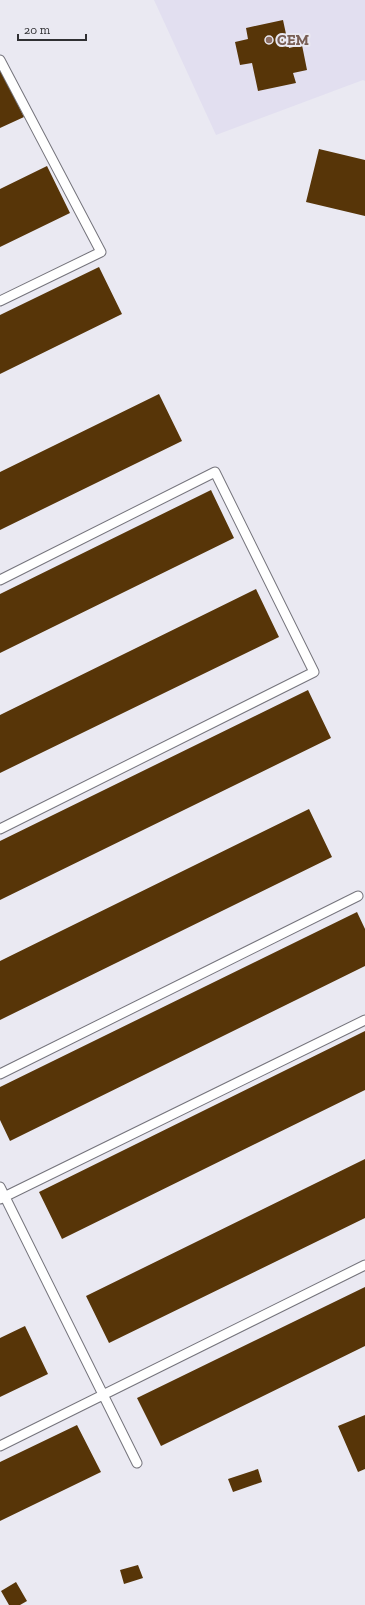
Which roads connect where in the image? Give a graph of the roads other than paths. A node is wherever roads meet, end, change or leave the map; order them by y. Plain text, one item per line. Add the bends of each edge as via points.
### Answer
1 (0, 60) edge
2 (0, 301) edge
3 (0, 580) edge
4 (0, 829) edge
5 (358, 896) dead end
6 (365, 1020) edge
7 (0, 1074) edge
8 (0, 1187) edge
9 (2, 1198) edge
10 (365, 1265) edge
11 (103, 1395) junction
12 (0, 1446) edge
13 (137, 1463) dead end

1 - 2 lane via 101,252
3 - 4 lane via 215,472 314,672
5 - 7 lane
6 - 9 lane
8 - 9 lane
9 - 11 lane
10 - 11 lane
11 - 12 lane
11 - 13 lane

